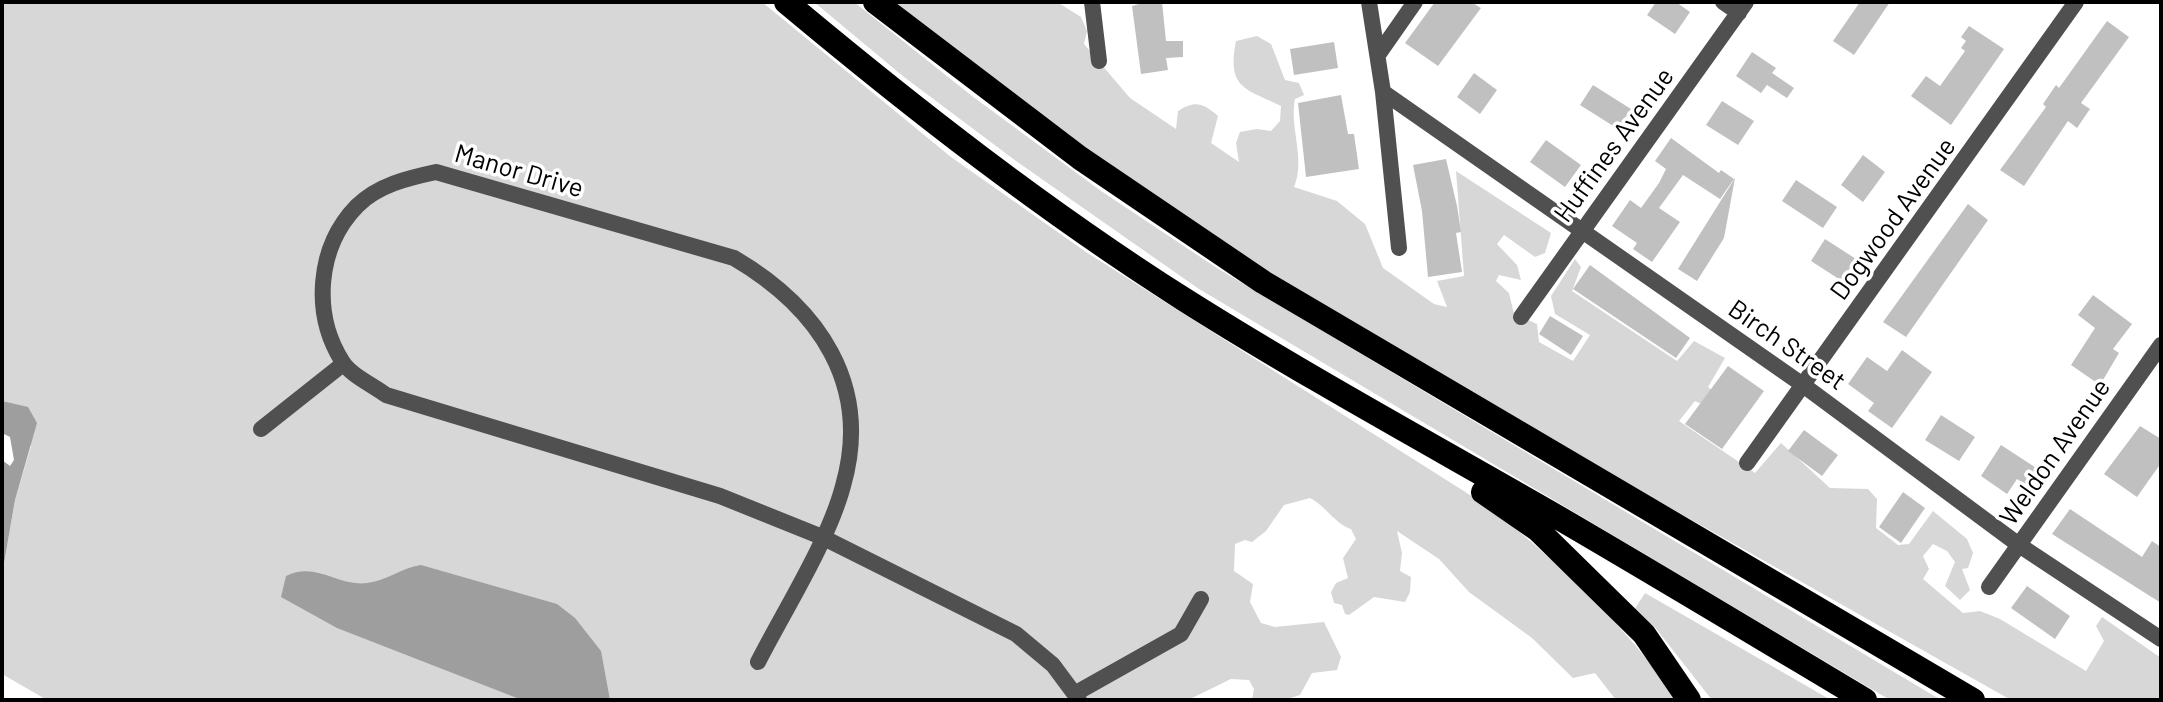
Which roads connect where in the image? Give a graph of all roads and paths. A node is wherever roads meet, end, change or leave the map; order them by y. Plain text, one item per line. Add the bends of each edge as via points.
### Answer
1 (786, 2) edge
2 (875, 2) edge
3 (1092, 2) edge
4 (1369, 2) edge
5 (1415, 2) edge
6 (1723, 2) edge
7 (2076, 2) edge
8 (1742, 8) edge
9 (1378, 55) junction
10 (1099, 61) dead end
11 (1383, 92) junction
12 (1582, 231) junction
13 (1399, 248) dead end
14 (1521, 317) dead end
15 (2161, 345) edge
16 (343, 364) junction
17 (1803, 385) junction
18 (1370, 413) junction
19 (261, 429) dead end
20 (1747, 463) dead end
21 (822, 537) junction
22 (2019, 545) junction
23 (1989, 587) dead end
24 (1201, 599) dead end
25 (2161, 639) edge
26 (758, 662) dead end
27 (1077, 696) edge
28 (1689, 700) edge
29 (1865, 700) edge
30 (1973, 700) edge

1 - 18 highway via 911,106 1059,215
2 - 30 highway via 1080,158 1263,282
3 - 10 street
4 - 9 street
5 - 9 street
6 - 8 street
7 - 17 street, Dogwood Avenue
8 - 12 street, Huffines Avenue
9 - 11 street
11 - 12 street, Birch Street
11 - 13 street
12 - 14 street, Huffines Avenue
12 - 17 street, Birch Street
15 - 22 street, Weldon Avenue
16 - 19 street
16 - 21 street via 386,395 720,496
16 - 21 street, Manor Drive via 327,327 322,283 331,243 358,205 398,180 436,172 734,258 772,281 809,315 832,354 849,401 852,445 843,488
17 - 20 street, Dogwood Avenue
17 - 22 street, Birch Street
18 - 28 highway via 1538,530 1644,634
18 - 29 highway
21 - 26 street, Manor Drive
21 - 27 street via 1016,634 1053,665
22 - 23 street, Weldon Avenue
22 - 25 street, Birch Street
24 - 27 street via 1181,634

